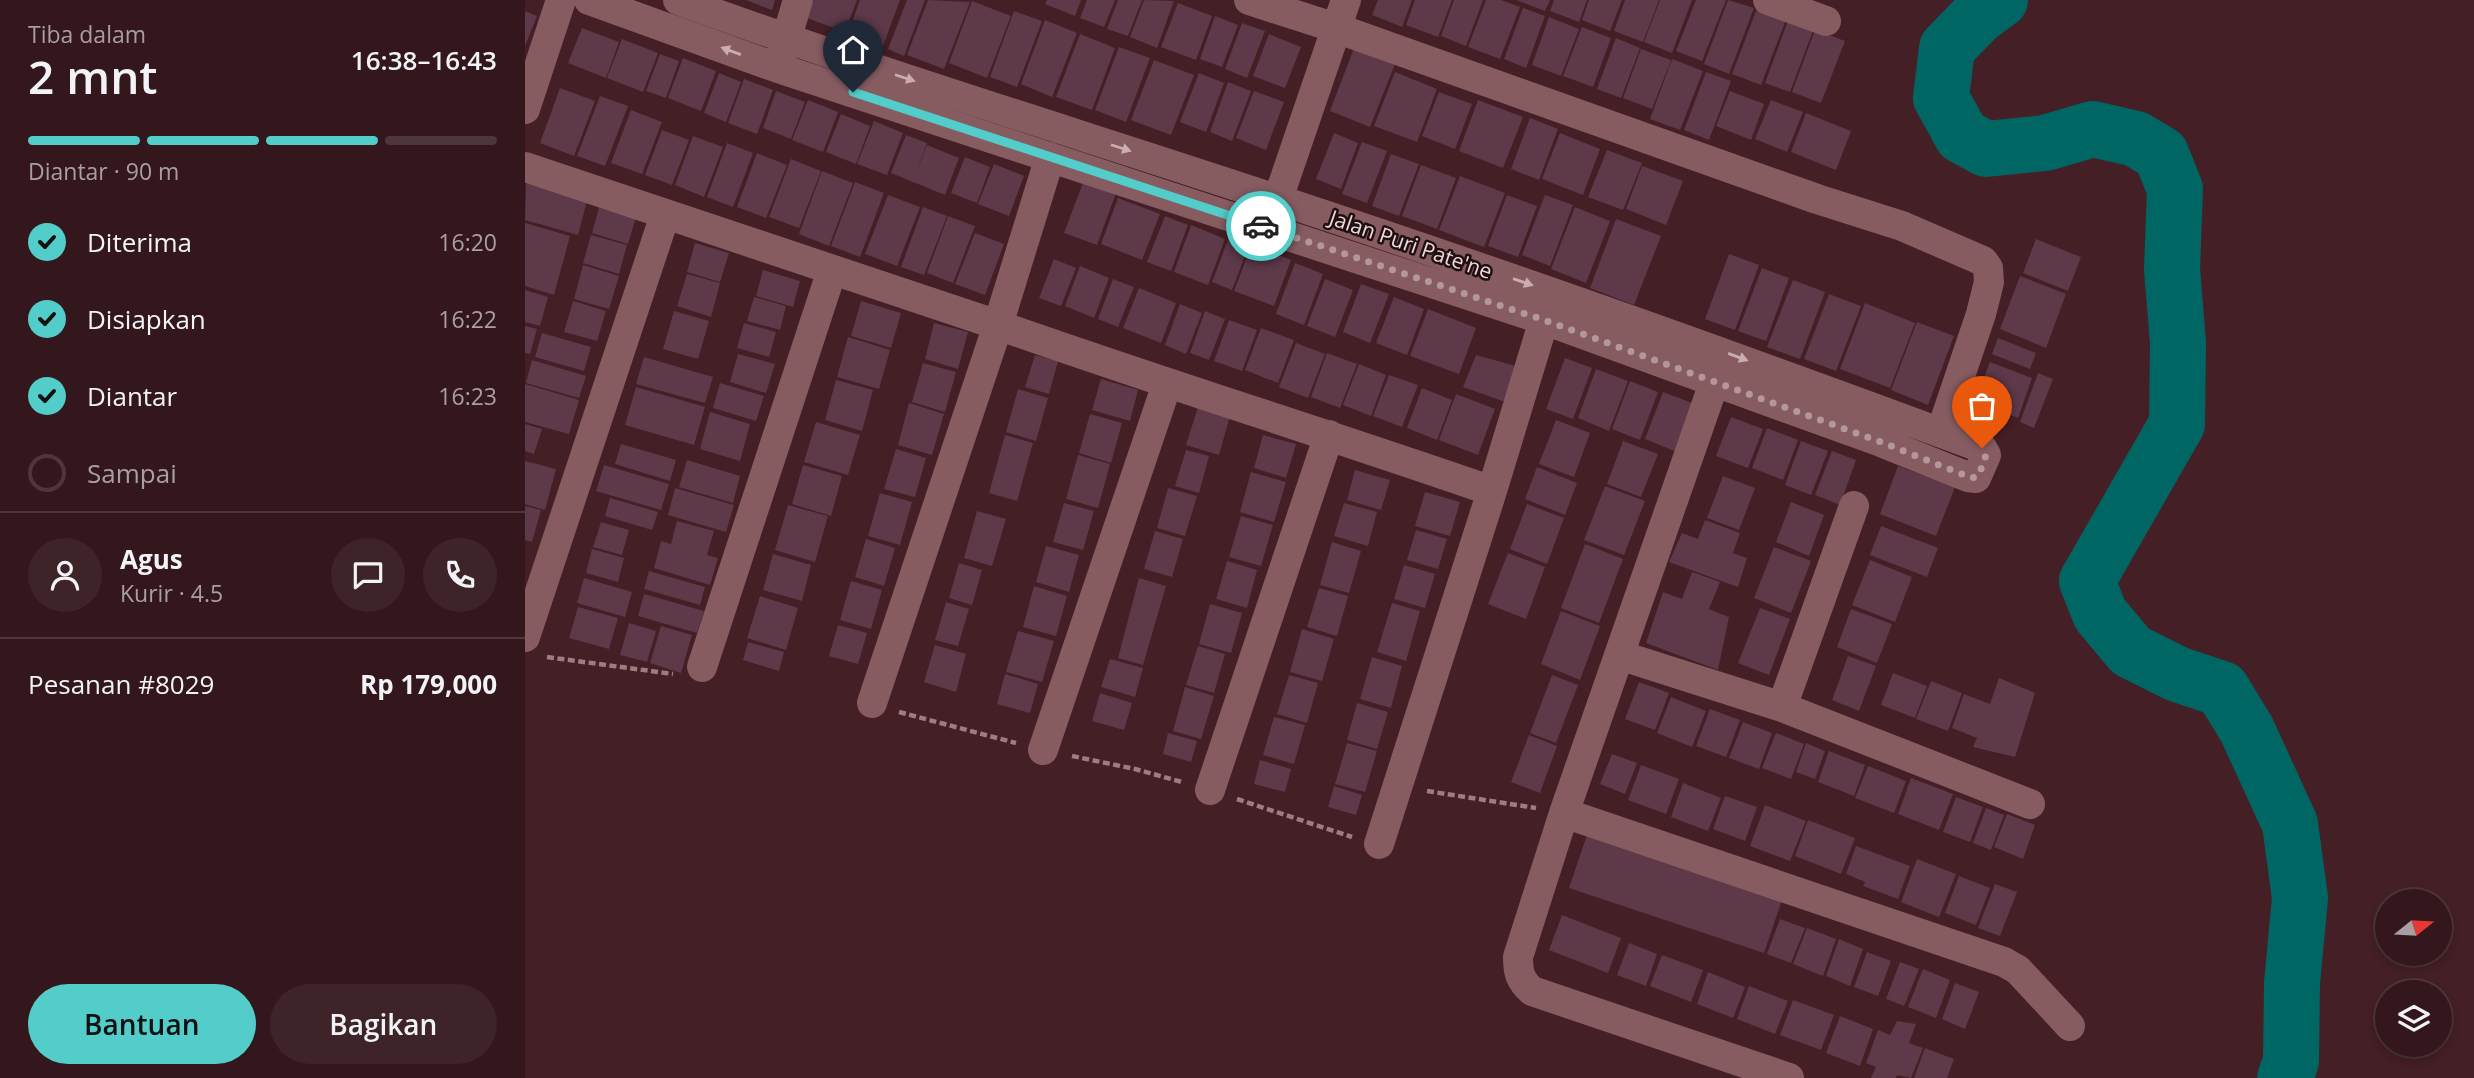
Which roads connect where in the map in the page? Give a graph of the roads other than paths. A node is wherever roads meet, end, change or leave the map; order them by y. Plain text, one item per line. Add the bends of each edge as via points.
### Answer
1 (561, 0) edge
2 (589, 0) edge
3 (678, 0) edge
4 (798, 0) edge
5 (1249, 0) edge
6 (1768, 0) edge
7 (1341, 14) edge
8 (1826, 21) dead end
9 (785, 39) junction
10 (778, 68) junction
11 (525, 108) edge
12 (1050, 157) junction
13 (525, 167) edge
14 (1179, 168) junction
15 (1171, 196) junction
16 (1278, 199) junction
17 (665, 215) junction
18 (832, 270) junction
19 (1544, 320) junction
20 (1633, 321) junction
21 (998, 326) junction
22 (1623, 349) junction
23 (1714, 383) junction
24 (1167, 384) junction
25 (1941, 432) junction
26 (1329, 435) junction
27 (1492, 491) junction
28 (1854, 506) dead end
29 (532, 646) edge
30 (1619, 655) junction
31 (702, 667) road end
32 (872, 703) road end
33 (1782, 707) junction
34 (1043, 750) road end
35 (1210, 790) road end
36 (2030, 804) dead end
37 (1563, 813) junction
38 (1379, 844) road end
39 (2070, 1026) dead end
40 (1789, 1078) edge

1 - 11 street
10 -> 2 street, Jalan Puri Pate'ne
3 - 9 street, Jalan Puri Pate'ne
4 - 9 street
5 - 7 street
6 - 8 street
7 - 16 street
7 - 25 street via 1817,199 1902,226 1983,261 1989,282
9 - 10 street
9 -> 14 street, Jalan Puri Pate'ne
10 - 12 street, Jalan Puri Pate'ne
12 - 15 street, Jalan Puri Pate'ne
12 - 21 street
13 - 17 street
14 - 15 street
14 - 16 street, Jalan Puri Pate'ne
15 - 19 street, Jalan Puri Pate'ne
16 -> 20 street, Jalan Puri Pate'ne
17 - 18 street
17 - 29 street
18 - 21 street
18 - 31 street
19 - 22 street, Jalan Puri Pate'ne
19 - 27 street
20 - 22 street
20 -> 25 street, Jalan Puri Pate'ne
21 - 24 street
21 - 32 street
22 - 23 street, Jalan Puri Pate'ne
23 - 25 street, Jalan Puri Pate'ne via 1976,478 1986,455 1982,448
23 - 30 street
24 - 26 street
24 - 34 street
26 - 27 street
26 - 35 street
27 - 38 street
28 - 33 street
30 - 33 street
30 - 37 street
33 - 36 street
37 - 39 street via 2004,962 2018,970
37 - 40 street via 1518,957 1521,981 1532,991

